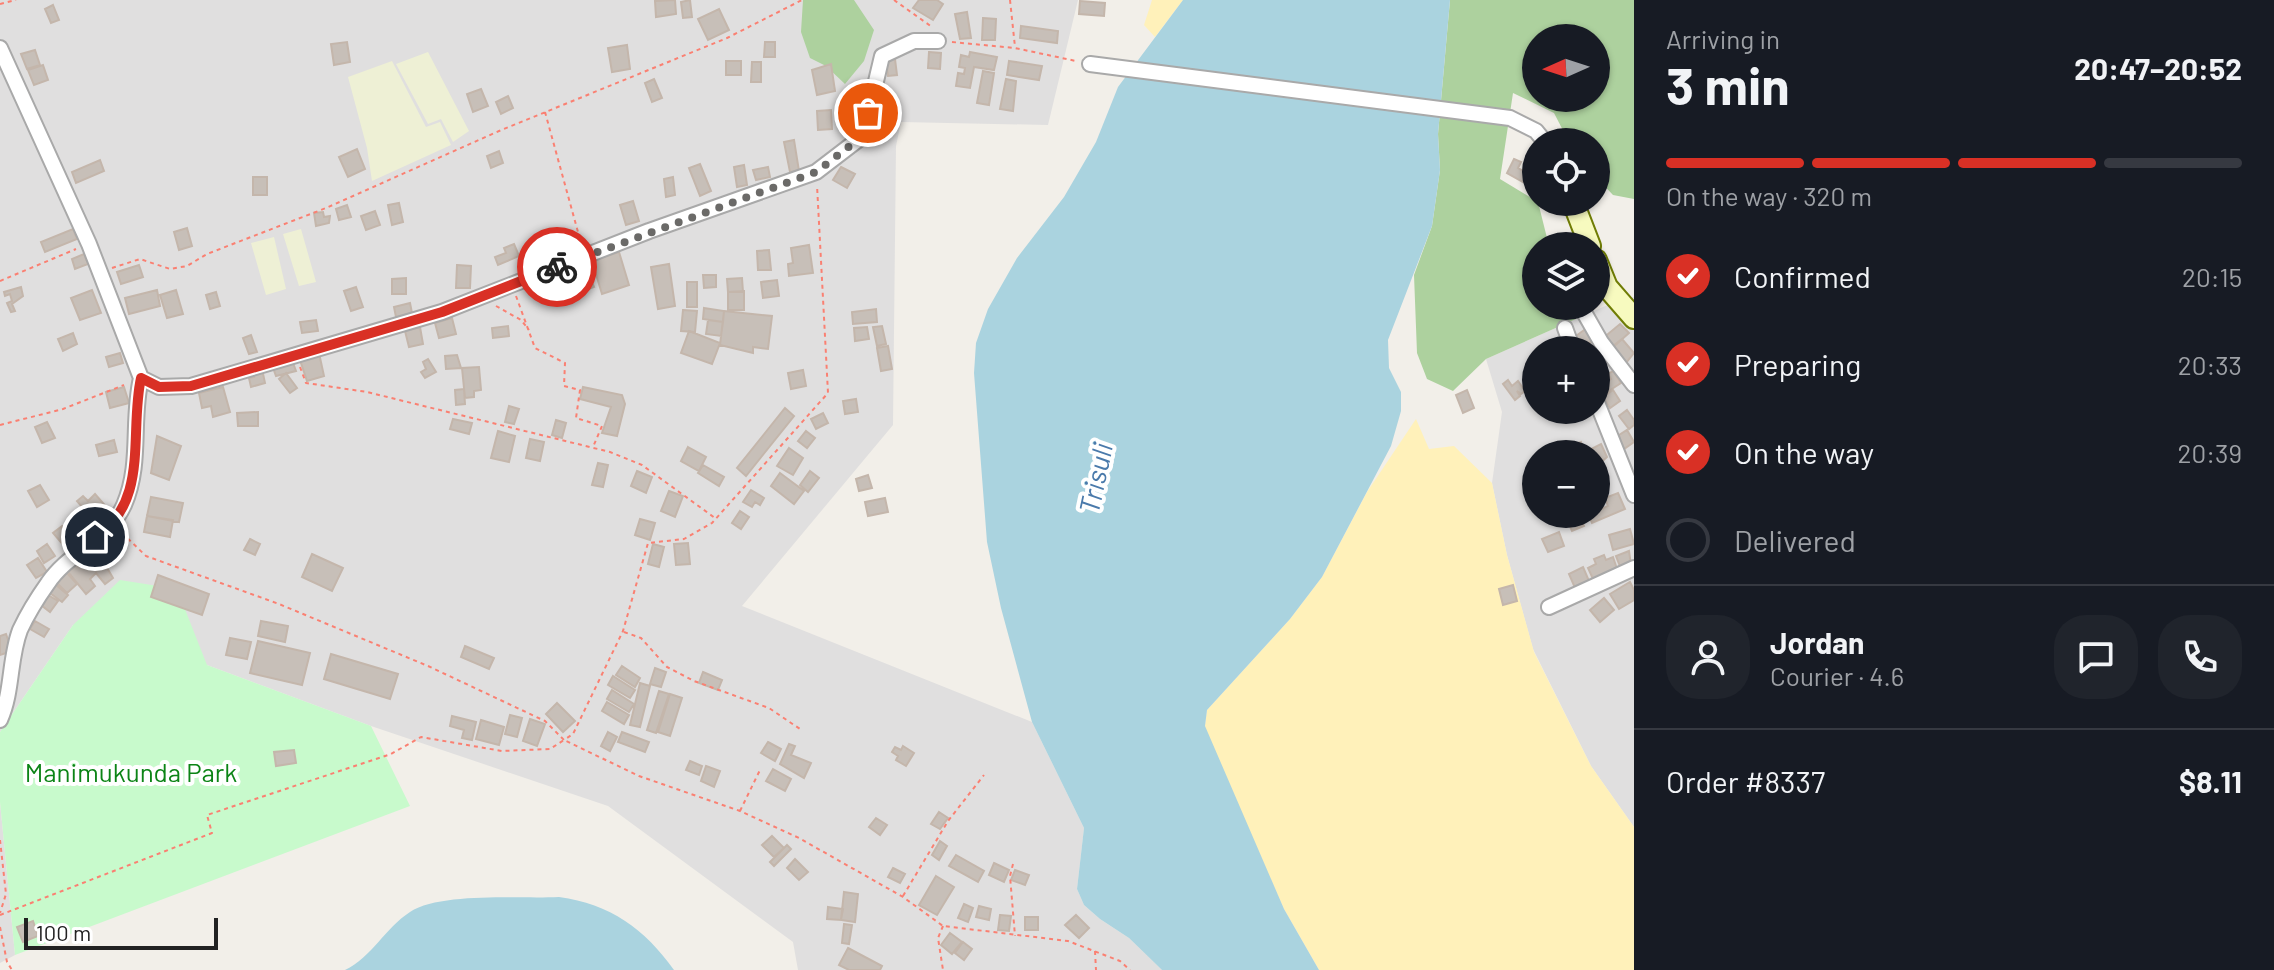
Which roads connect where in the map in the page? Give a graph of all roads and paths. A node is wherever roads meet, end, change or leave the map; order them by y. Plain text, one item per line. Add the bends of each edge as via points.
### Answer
1 (16, 0) edge
2 (802, 0) edge
3 (894, 0) edge
4 (1010, 0) edge
5 (0, 4) edge
6 (938, 41) junction
7 (0, 48) edge
8 (1015, 48) junction
9 (1090, 64) joint
10 (545, 112) junction
11 (1530, 128) edge
12 (816, 172) junction
13 (89, 244) junction
14 (585, 256) junction
15 (100, 272) junction
16 (0, 281) edge
17 (511, 285) junction
18 (1610, 290) edge
19 (479, 297) junction
20 (1634, 318) edge
21 (1588, 320) edge
22 (1565, 328) dead end
23 (530, 331) junction
24 (1568, 336) edge
25 (295, 354) junction
26 (141, 378) junction
27 (1634, 385) edge
28 (1606, 424) edge
29 (0, 425) edge
30 (593, 448) junction
31 (1634, 495) edge
32 (716, 519) junction
33 (114, 525) junction
34 (1634, 568) edge
35 (1549, 607) dead end
36 (623, 631) junction
37 (0, 720) edge
38 (800, 729) dead end
39 (564, 740) junction
40 (760, 770) dead end
41 (984, 775) dead end
42 (740, 811) junction
43 (0, 840) edge
44 (1013, 864) dead end
45 (903, 897) junction
46 (0, 914) edge
47 (943, 926) junction
48 (0, 927) edge
49 (1015, 937) junction
50 (1095, 951) junction
51 (12, 970) edge
52 (943, 970) edge
53 (1096, 970) edge
54 (1130, 970) edge

1 - 5 path
2 - 10 path via 727,38
3 - 6 path via 930,24
4 - 8 path
6 - 8 path
6 - 12 street via 914,41 882,56 863,136
7 - 13 street
8 - 9 path
9 - 11 street via 1510,118
10 - 14 path
10 - 15 path via 187,266 170,269 140,259
12 - 14 street
12 - 32 path via 828,393
13 - 15 street
13 - 16 path
14 - 17 street
15 - 26 street
17 - 19 street
17 - 23 path
18 - 20 street
19 - 23 path via 521,320
19 - 25 street
21 - 27 street
22 - 24 street
23 - 30 path via 535,348 565,363 564,386 580,390 576,418 602,426
25 - 26 street via 191,386 159,387
25 - 30 path via 306,383 367,392
26 - 29 path via 63,409
26 - 33 street via 137,450
28 - 31 street
30 - 32 path via 642,465
32 - 36 path via 684,539 648,543
33 - 37 street via 49,580 19,632 8,702
33 - 39 path via 146,556 428,666 545,721
34 - 35 street
36 - 38 path via 641,638 667,667 769,708
36 - 39 path via 573,734
39 - 42 path via 639,776
39 - 46 path via 550,749 502,751 421,737 391,754 207,815 212,833
40 - 42 path
41 - 45 path via 948,821
42 - 45 path
43 - 46 path via 6,894
44 - 49 path
45 - 47 path
47 - 49 path
47 - 52 path via 938,938
48 - 51 path
49 - 50 path via 1068,941
50 - 53 path
50 - 54 path

